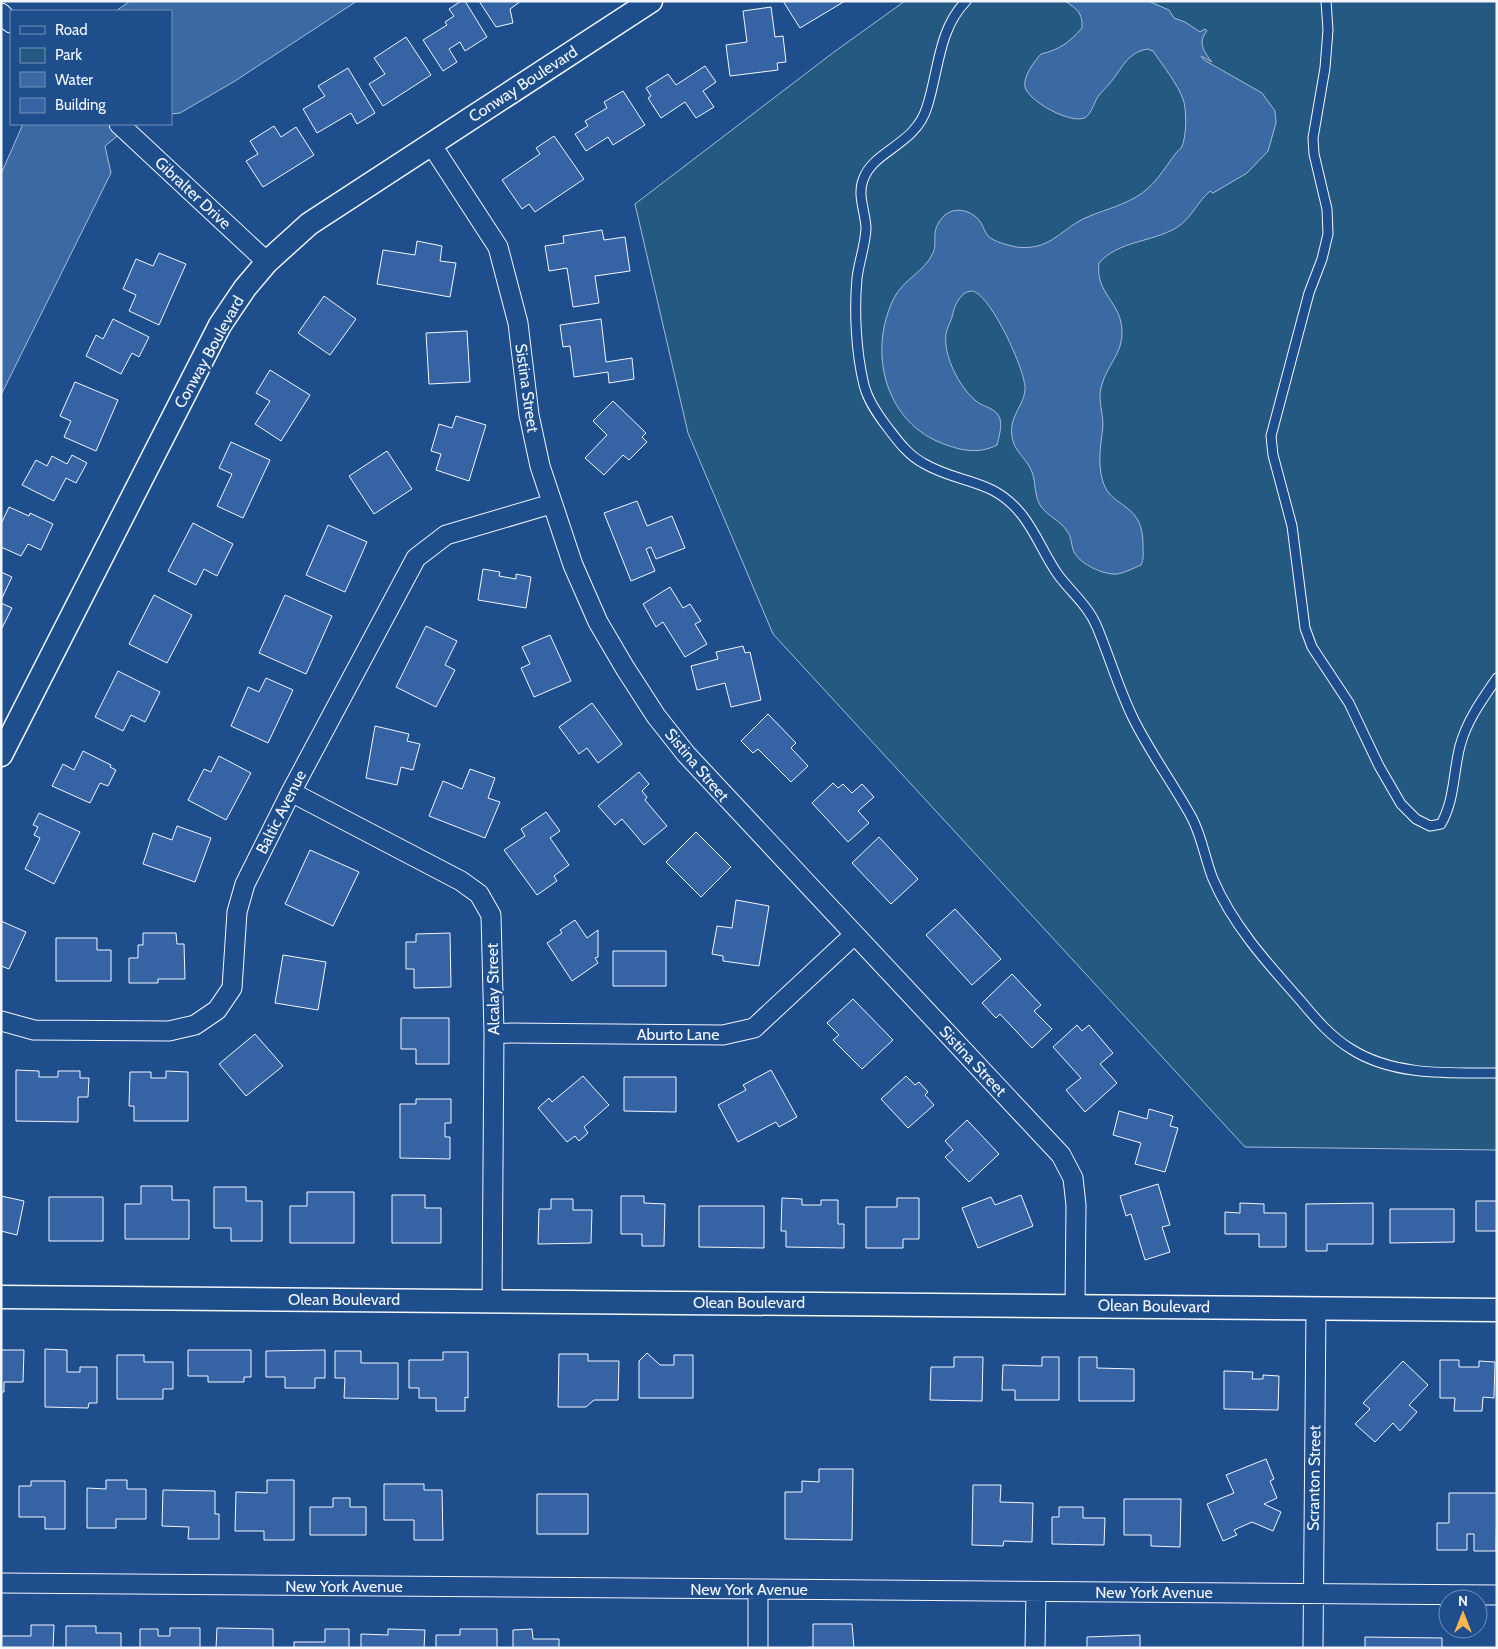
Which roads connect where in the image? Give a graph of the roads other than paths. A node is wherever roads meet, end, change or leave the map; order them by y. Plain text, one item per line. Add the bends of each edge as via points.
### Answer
1 (651, 1) edge
2 (966, 1) edge
3 (1326, 1) edge
4 (1, 13) edge
5 (10, 22) edge
6 (120, 125) edge
7 (431, 144) junction
8 (267, 262) junction
9 (551, 504) junction
10 (1497, 678) edge
11 (1, 755) edge
12 (291, 792) junction
13 (854, 935) junction
14 (1, 1021) edge
15 (494, 1032) junction
16 (1497, 1073) edge
17 (1, 1297) edge
18 (492, 1300) junction
19 (1075, 1305) junction
20 (1316, 1308) junction
21 (1497, 1310) edge
22 (1, 1583) edge
23 (758, 1589) junction
24 (1036, 1592) junction
25 (1313, 1594) junction
26 (1497, 1595) edge
27 (758, 1648) edge
28 (1035, 1648) edge
29 (1313, 1648) edge

1 - 7 street, Conway Boulevard
2 - 16 lane via 948,28 927,109 912,134 875,161 863,179 861,197 866,224 857,277 857,312 860,364 865,389 876,412 901,446 920,462 945,474 982,484 1006,497 1024,517 1058,574 1085,606 1096,625 1134,719 1157,763 1193,819 1212,876 1228,908 1277,974 1325,1029 1350,1049 1377,1062 1412,1070
3 - 10 lane via 1325,68 1313,138 1327,209 1328,234 1308,293 1271,436 1292,526 1305,628 1312,647 1349,703 1401,804 1416,819 1430,826 1441,824 1450,809 1466,725
4 - 5 street
6 - 8 street, Gibralter Drive
7 - 8 street, Conway Boulevard via 309,224
7 - 9 street, Sistina Street via 498,247 518,323 530,415
8 - 11 street, Conway Boulevard via 220,325
9 - 12 street, Baltic Avenue via 446,535 416,558
9 - 13 street, Sistina Street via 572,565 598,622 656,716 716,789
12 - 14 street, Baltic Avenue via 244,884 237,912 232,988 217,1010 195,1025 169,1031 34,1030
12 - 15 street, Alcalay Street via 461,881 478,894 491,915
13 - 15 street, Aburto Lane via 754,1028 723,1035
13 - 19 street, Sistina Street via 1061,1155 1073,1178 1076,1205
15 - 18 street, Alcalay Street
17 - 18 street, Olean Boulevard
18 - 19 street, Olean Boulevard
19 - 20 street, Olean Boulevard
20 - 21 street, Olean Boulevard
20 - 25 street, Scranton Street
22 - 23 street, New York Avenue
23 - 24 street, New York Avenue
23 - 27 street
24 - 25 street, New York Avenue
24 - 28 street
25 - 26 street, New York Avenue
25 - 29 street, Scranton Street

